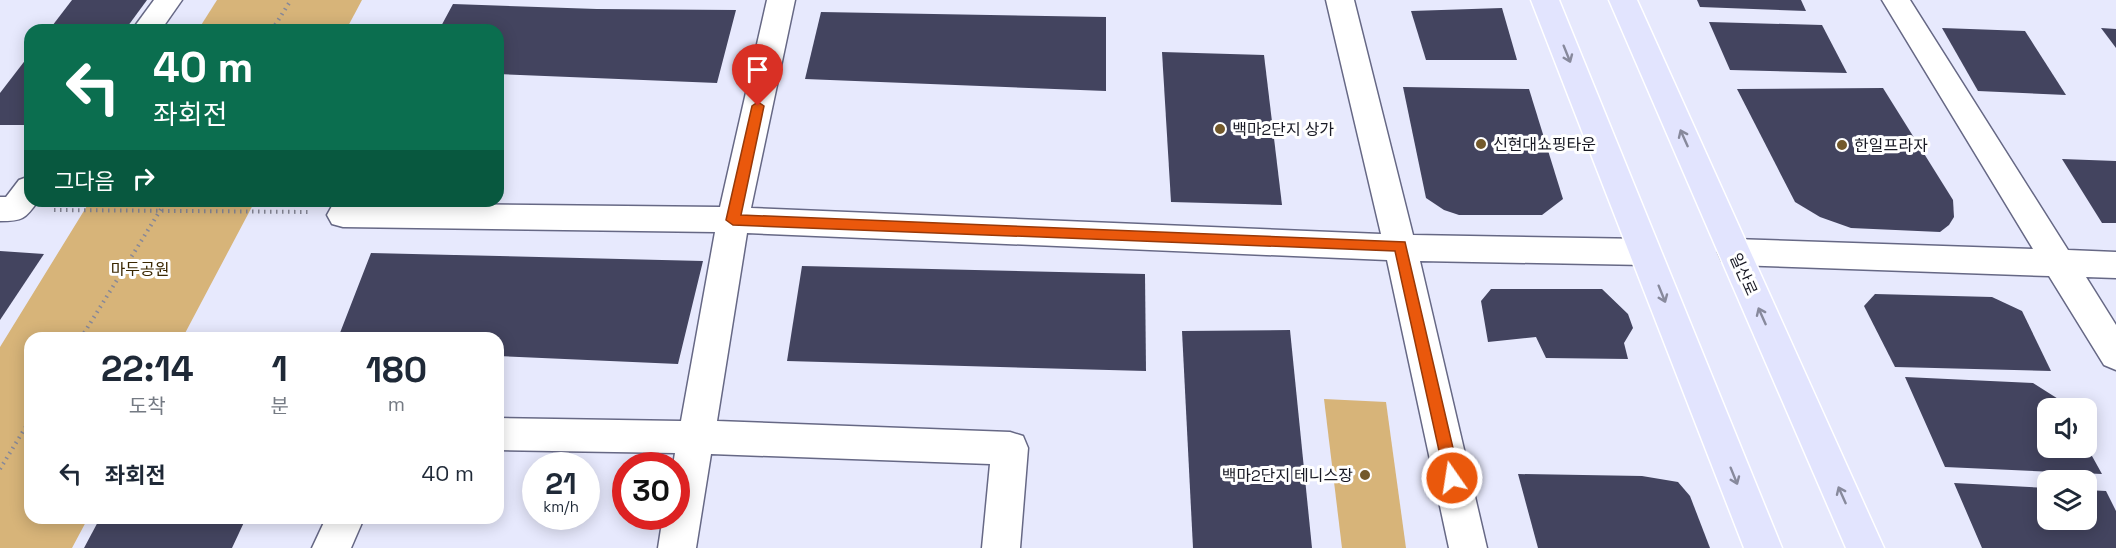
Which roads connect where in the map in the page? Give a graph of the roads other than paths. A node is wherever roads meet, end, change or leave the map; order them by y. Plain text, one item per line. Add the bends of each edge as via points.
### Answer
1 (168, 0) edge
2 (781, 0) edge
3 (1340, 0) edge
4 (1545, 0) edge
5 (1623, 0) edge
6 (1896, 0) edge
7 (150, 24) edge
8 (343, 214) road end
9 (733, 220) junction
10 (1400, 246) junction
11 (1645, 252) junction
12 (1734, 252) junction
13 (2058, 264) junction
14 (2116, 265) edge
15 (2116, 356) edge
16 (504, 434) edge
17 (696, 437) junction
18 (342, 524) edge
19 (331, 548) edge
20 (677, 548) edge
21 (1001, 548) edge
22 (1468, 548) edge
23 (1763, 548) edge
24 (1865, 548) edge

1 - 7 street
2 - 9 street
3 - 10 street
4 -> 11 main road
12 -> 5 main road, 일산로
6 - 13 street
8 - 9 street
9 - 10 street
9 - 17 street
10 - 11 street
10 - 22 street
11 -> 23 main road
12 - 13 street
24 -> 12 main road, 일산로
13 - 14 street
13 - 15 street
16 - 17 street
17 - 20 street
17 - 21 street via 1010,448
18 - 19 street

